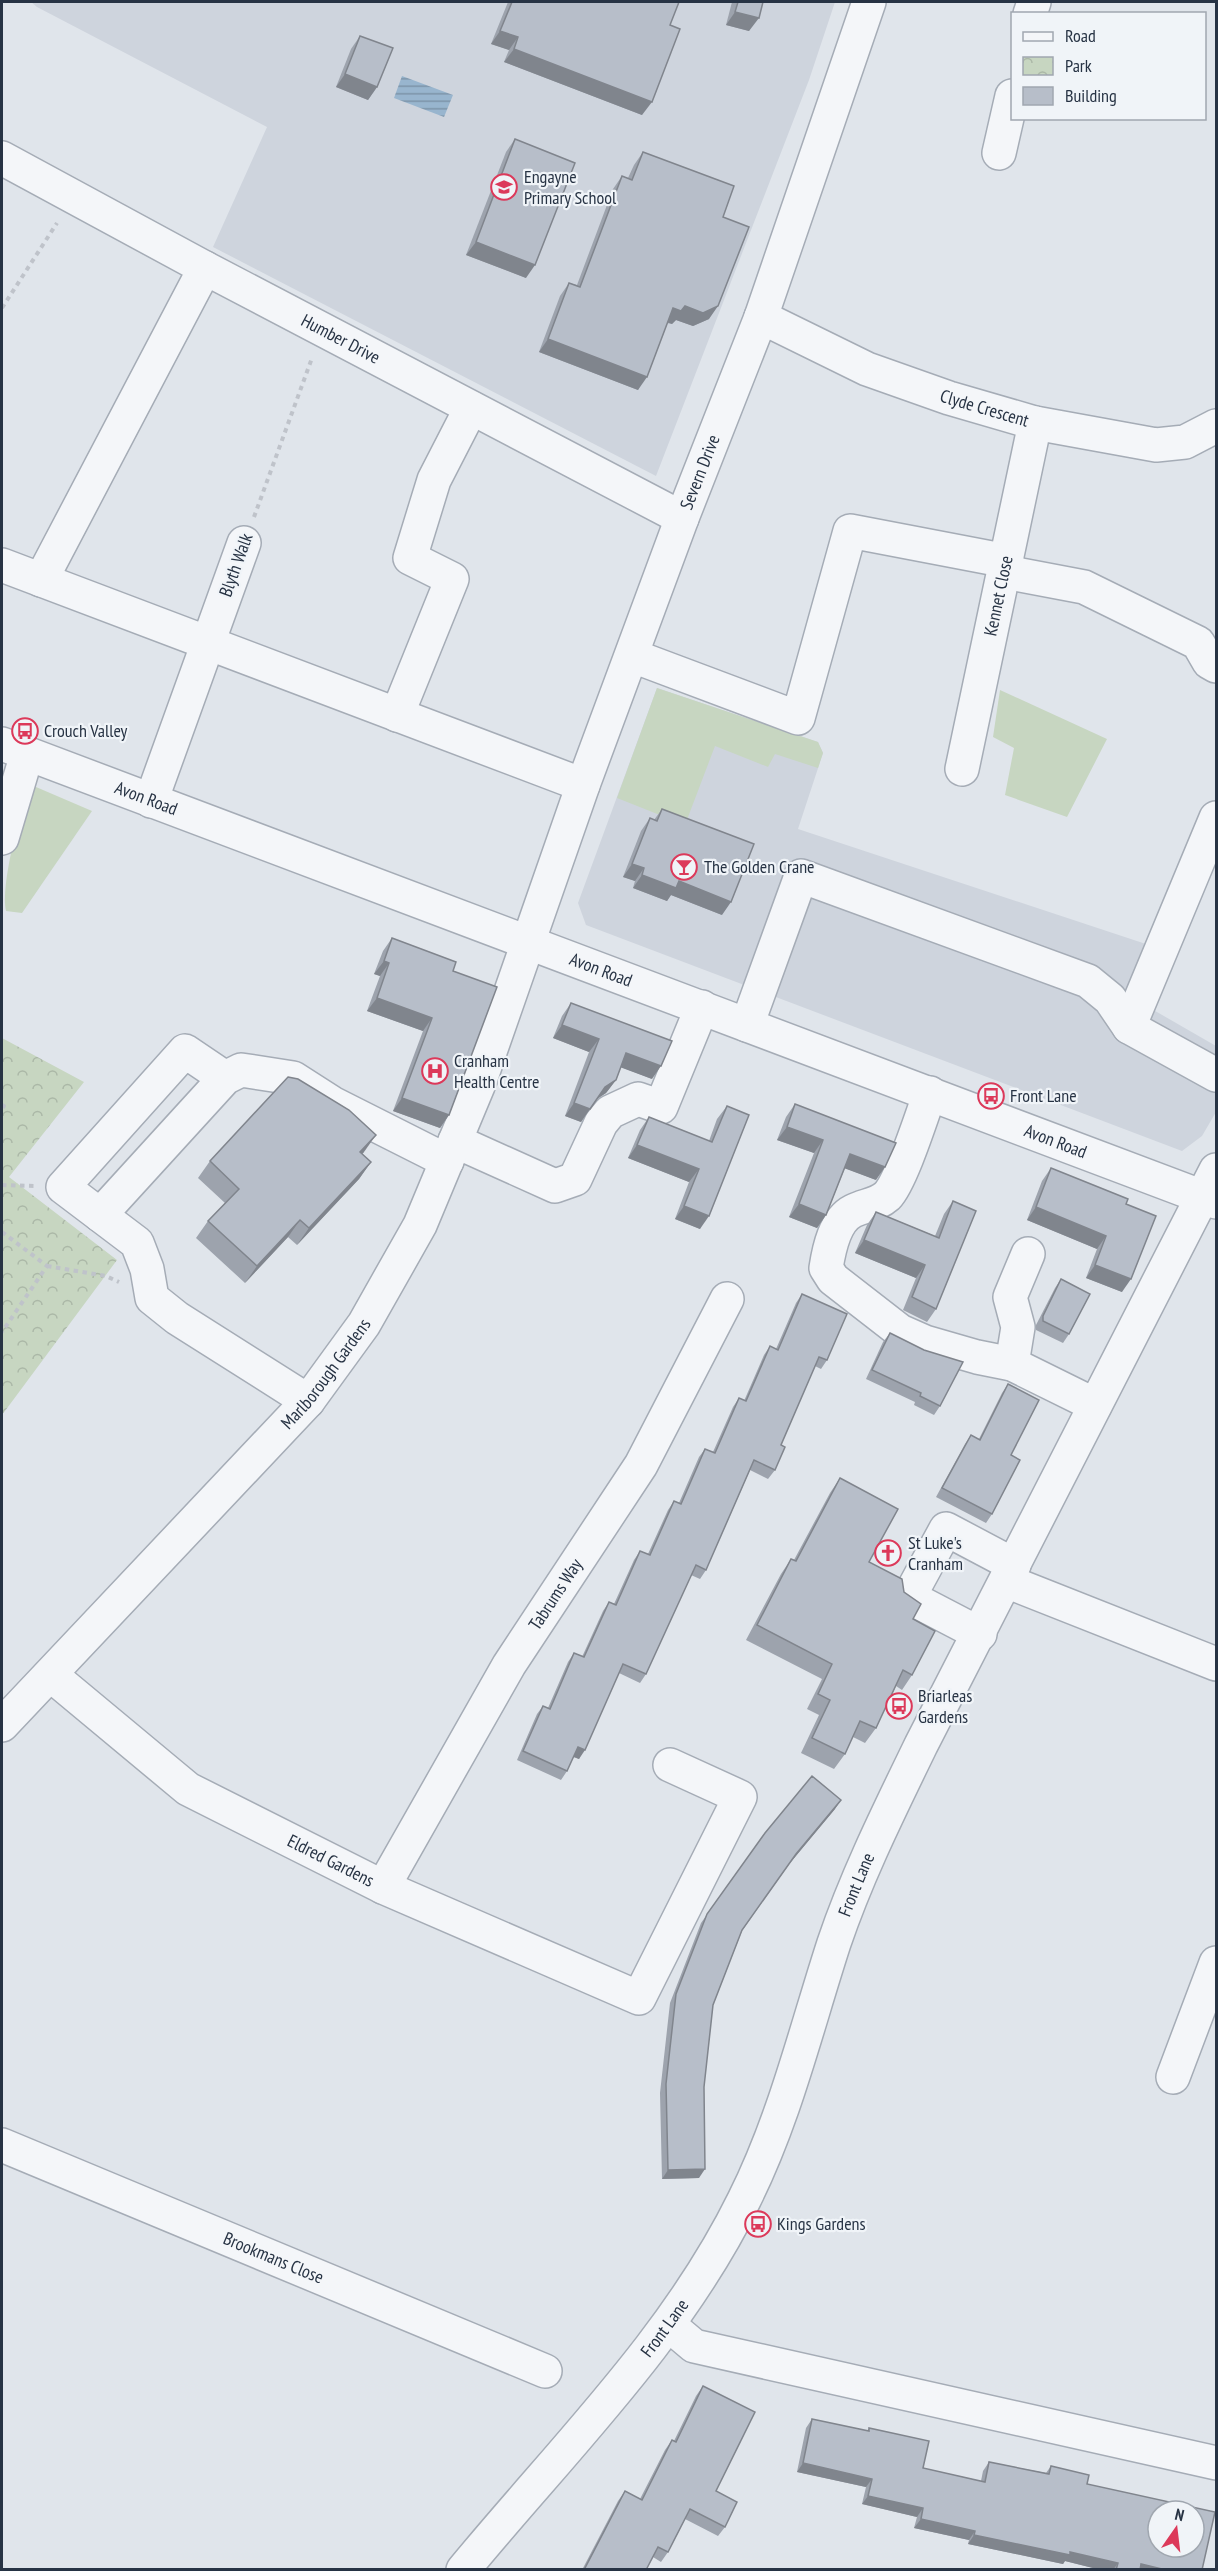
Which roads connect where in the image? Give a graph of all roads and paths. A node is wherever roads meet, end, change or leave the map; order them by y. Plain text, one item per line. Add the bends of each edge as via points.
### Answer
1 (869, 2) edge
2 (1011, 100) edge
3 (999, 153) dead end
4 (2, 158) edge
5 (73, 198) junction
6 (205, 268) junction
7 (2, 308) edge
8 (761, 317) junction
9 (322, 330) junction
10 (471, 408) junction
11 (1035, 423) junction
12 (1216, 426) edge
13 (682, 518) junction
14 (244, 543) joint
15 (2, 565) edge
16 (1006, 566) junction
17 (41, 580) junction
18 (208, 644) junction
19 (633, 656) junction
20 (1216, 666) edge
21 (397, 715) junction
22 (14, 749) edge
23 (962, 769) dead end
24 (584, 785) junction
25 (151, 801) junction
26 (1216, 818) edge
27 (2, 838) edge
28 (528, 942) junction
29 (702, 1007) junction
30 (747, 1025) junction
31 (1129, 1027) junction
32 (1216, 1075) edge
33 (225, 1078) junction
34 (930, 1093) junction
35 (451, 1151) junction
36 (1212, 1189) edge
37 (100, 1215) junction
38 (2, 1232) edge
39 (1028, 1254) dead end
40 (47, 1266) junction
41 (152, 1298) junction
42 (727, 1299) dead end
43 (2, 1332) edge
44 (1012, 1364) junction
45 (308, 1401) junction
46 (1095, 1405) junction
47 (1010, 1573) junction
48 (980, 1634) junction
49 (1216, 1664) edge
50 (51, 1676) junction
51 (2, 1725) edge
52 (670, 1765) dead end
53 (383, 1887) junction
54 (1216, 1964) edge
55 (1173, 2077) dead end
56 (2, 2145) edge
57 (669, 2325) junction
58 (545, 2371) dead end
59 (1216, 2463) edge
60 (463, 2570) edge

1 - 8 street, Severn Drive
2 - 3 street
4 - 5 street, Humber Drive
5 - 6 street, Humber Drive
5 - 7 path
6 - 9 street, Humber Drive
6 - 17 street
8 - 11 street, Clyde Crescent via 867,369
8 - 13 street, Severn Drive
9 - 10 street, Humber Drive
9 - 14 path, Blyth Walk
10 - 13 street, Humber Drive
10 - 21 street via 434,480 410,558 452,579
11 - 12 street, Clyde Crescent via 1156,445 1185,442
11 - 16 street, Kennet Close
13 - 19 street, Severn Drive
14 - 18 street, Blyth Walk
15 - 17 street
16 - 19 street via 850,531 798,718
16 - 20 street via 1084,587 1198,643 1209,662
16 - 23 street, Kennet Close
17 - 18 street
18 - 21 street
18 - 25 street, Blyth Walk
19 - 24 street, Severn Drive
21 - 24 street
22 - 25 street, Avon Road
22 - 27 street
24 - 28 street, Severn Drive
25 - 28 street, Avon Road
26 - 31 street
28 - 29 street, Avon Road
28 - 35 street, Marlborough Gardens
29 - 30 street, Avon Road
29 - 35 street via 661,1107 638,1099 610,1112 575,1179 555,1186
30 - 31 street via 801,876 1088,981 1110,999
30 - 34 street, Avon Road
31 - 32 street
33 - 35 street via 241,1070 293,1078 332,1103
33 - 37 street
33 - 37 street via 185,1051 63,1187
34 - 36 street, Avon Road
34 - 44 street via 888,1195 876,1204 852,1211 840,1223 826,1268 833,1279 900,1331 925,1342
35 - 45 street, Marlborough Gardens via 420,1225 364,1324
36 - 46 street, Front Lane
37 - 41 street via 137,1243
38 - 40 path
39 - 44 street via 1010,1297 1018,1327
40 - 41 path via 106,1276
40 - 43 path
41 - 45 street
42 - 53 street, Tabrums Way via 641,1465 509,1665
44 - 46 street
45 - 50 street, Marlborough Gardens
46 - 47 street, Front Lane
47 - 48 street, Front Lane
47 - 48 street via 946,1529 909,1597
47 - 49 street
48 - 57 street, Front Lane via 878,1836 835,1941 775,2131 744,2200
50 - 51 street, Marlborough Gardens
50 - 53 street, Eldred Gardens via 188,1789
52 - 53 street, Eldred Gardens via 740,1797 639,1998
54 - 55 street
56 - 58 street, Brookmans Close
57 - 59 street via 694,2346
57 - 60 street, Front Lane

